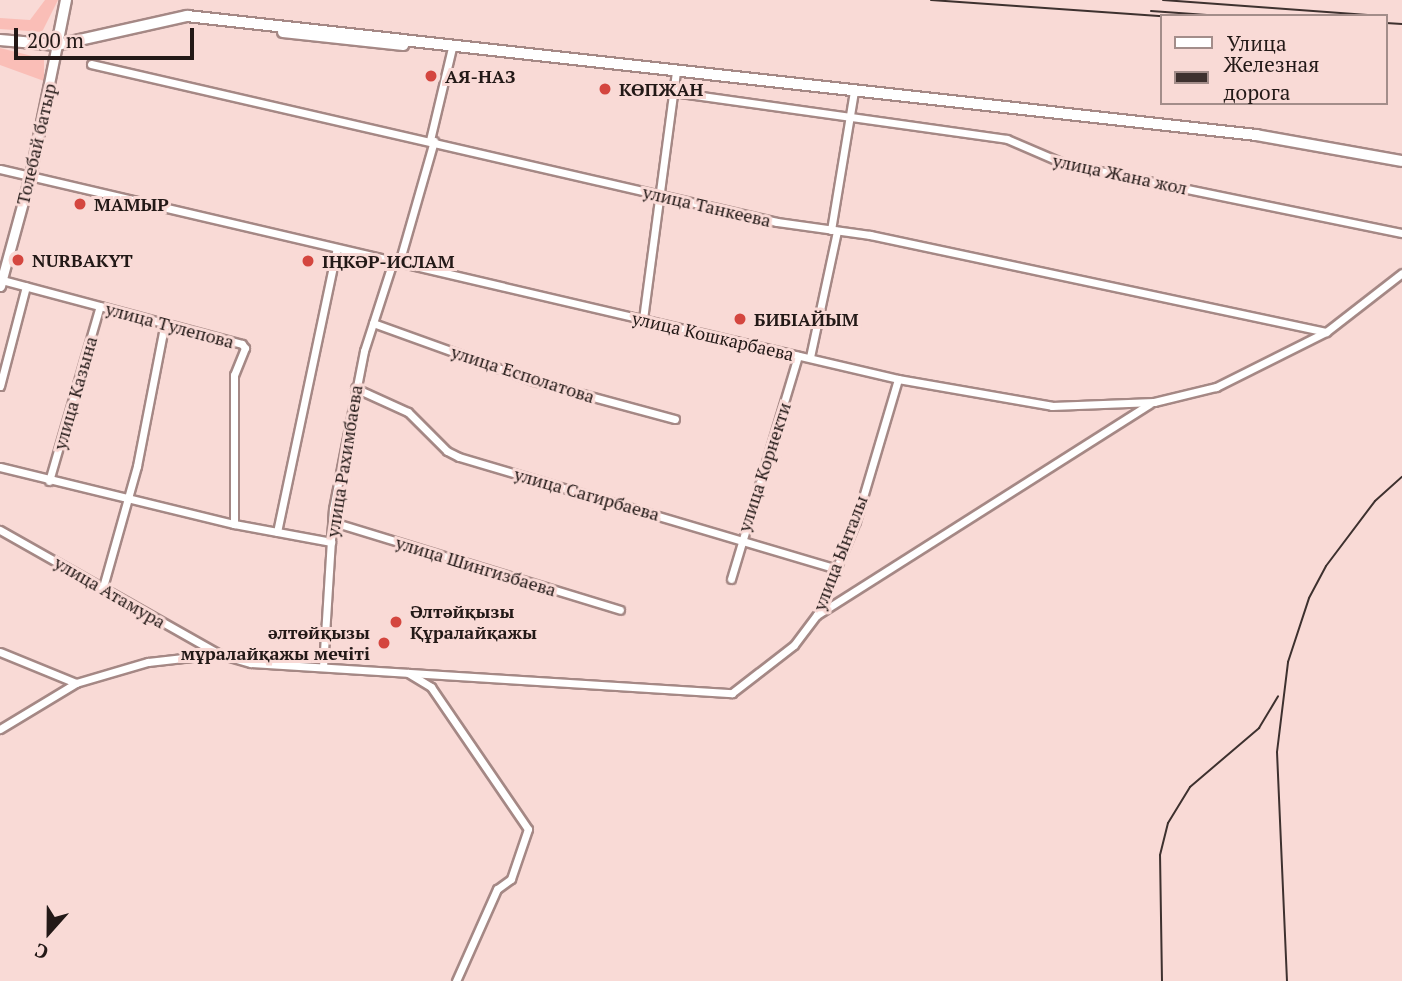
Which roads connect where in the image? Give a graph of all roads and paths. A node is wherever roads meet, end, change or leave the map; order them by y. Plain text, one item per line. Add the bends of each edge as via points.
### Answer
1 (66, 0) edge
2 (0, 40) edge
3 (57, 45) junction
4 (452, 48) junction
5 (91, 64) dead end
6 (676, 72) junction
7 (854, 91) junction
8 (673, 92) junction
9 (849, 117) junction
10 (432, 141) junction
11 (1402, 161) edge
12 (0, 169) edge
13 (30, 176) junction
14 (659, 196) junction
15 (834, 230) junction
16 (1402, 233) edge
17 (337, 248) junction
18 (396, 262) junction
19 (1402, 273) edge
20 (1, 283) edge
21 (26, 286) junction
22 (100, 306) junction
23 (643, 319) junction
24 (165, 322) junction
25 (373, 323) junction
26 (1326, 332) junction
27 (798, 356) junction
28 (810, 358) junction
29 (898, 379) junction
30 (0, 386) edge
31 (355, 388) junction
32 (1154, 402) junction
33 (675, 419) dead end
34 (0, 467) edge
35 (49, 481) junction
36 (128, 500) junction
37 (333, 522) junction
38 (234, 524) junction
39 (0, 530) edge
40 (276, 532) junction
41 (741, 539) junction
42 (331, 542) junction
43 (836, 569) junction
44 (731, 579) dead end
45 (103, 587) junction
46 (620, 610) dead end
47 (817, 615) junction
48 (0, 652) edge
49 (219, 654) junction
50 (323, 667) junction
51 (407, 673) junction
52 (76, 683) junction
53 (0, 729) edge
54 (456, 981) edge

1 - 3 main road, Толебай батыр
2 - 3 main road
3 - 4 main road via 160,19 212,18
3 - 13 street, Толебай батыр
4 - 6 main road
4 - 10 street, улица Рахимбаева
5 - 10 street, улица Танкеева
6 - 7 main road
6 - 8 street
7 - 9 street
7 - 11 main road via 1256,135
8 - 9 street, улица Жана жол
8 - 14 street
9 - 15 street
9 - 16 street, улица Жана жол via 1007,139 1065,164
10 - 14 street, улица Танкеева
10 - 18 street, улица Рахимбаева
12 - 13 street, улица Кошкарбаева
13 - 17 street, улица Кошкарбаева
13 - 20 street, Толебай батыр
14 - 15 street, улица Танкеева
14 - 23 street
15 - 26 street, улица Танкеева
15 - 28 street
17 - 18 street, улица Кошкарбаева
17 - 40 street
18 - 23 street, улица Кошкарбаева
18 - 25 street, улица Рахимбаева
19 - 26 street, улица Кошкарбаева
20 - 21 street, улица Тулепова
21 - 22 street, улица Тулепова
21 - 30 street
22 - 24 street, улица Тулепова
22 - 35 street, улица Казына
23 - 27 street, улица Кошкарбаева
24 - 36 street
24 - 38 street, улица Тулепова via 236,341 245,348 234,375
25 - 31 street, улица Рахимбаева
25 - 33 street, улица Есполатова via 534,381
26 - 32 street, улица Кошкарбаева via 1216,387
27 - 28 street, улица Кошкарбаева
27 - 41 street, улица Корнекти
28 - 29 street, улица Кошкарбаева
29 - 32 street, улица Кошкарбаева via 1021,403
29 - 43 street, улица Ынталы via 856,521
31 - 37 street, улица Рахимбаева
31 - 41 street, улица Сагирбаева via 408,412 459,457
32 - 47 street
34 - 35 street
35 - 36 street
36 - 38 street
36 - 45 street
37 - 42 street, улица Рахимбаева
37 - 46 street, улица Шингизбаева
38 - 40 street
39 - 45 street, улица Атамура
40 - 42 street
41 - 43 street, улица Сагирбаева
41 - 44 street, улица Корнекти
42 - 50 street, улица Рахимбаева
43 - 47 street, улица Ынталы
45 - 49 street, улица Атамура
47 - 51 street, улица Ынталы via 794,645 732,693
48 - 52 street
49 - 50 street via 251,663
49 - 52 street via 148,662
50 - 51 street
51 - 54 street via 431,687 528,829 511,879 497,889
52 - 53 street

